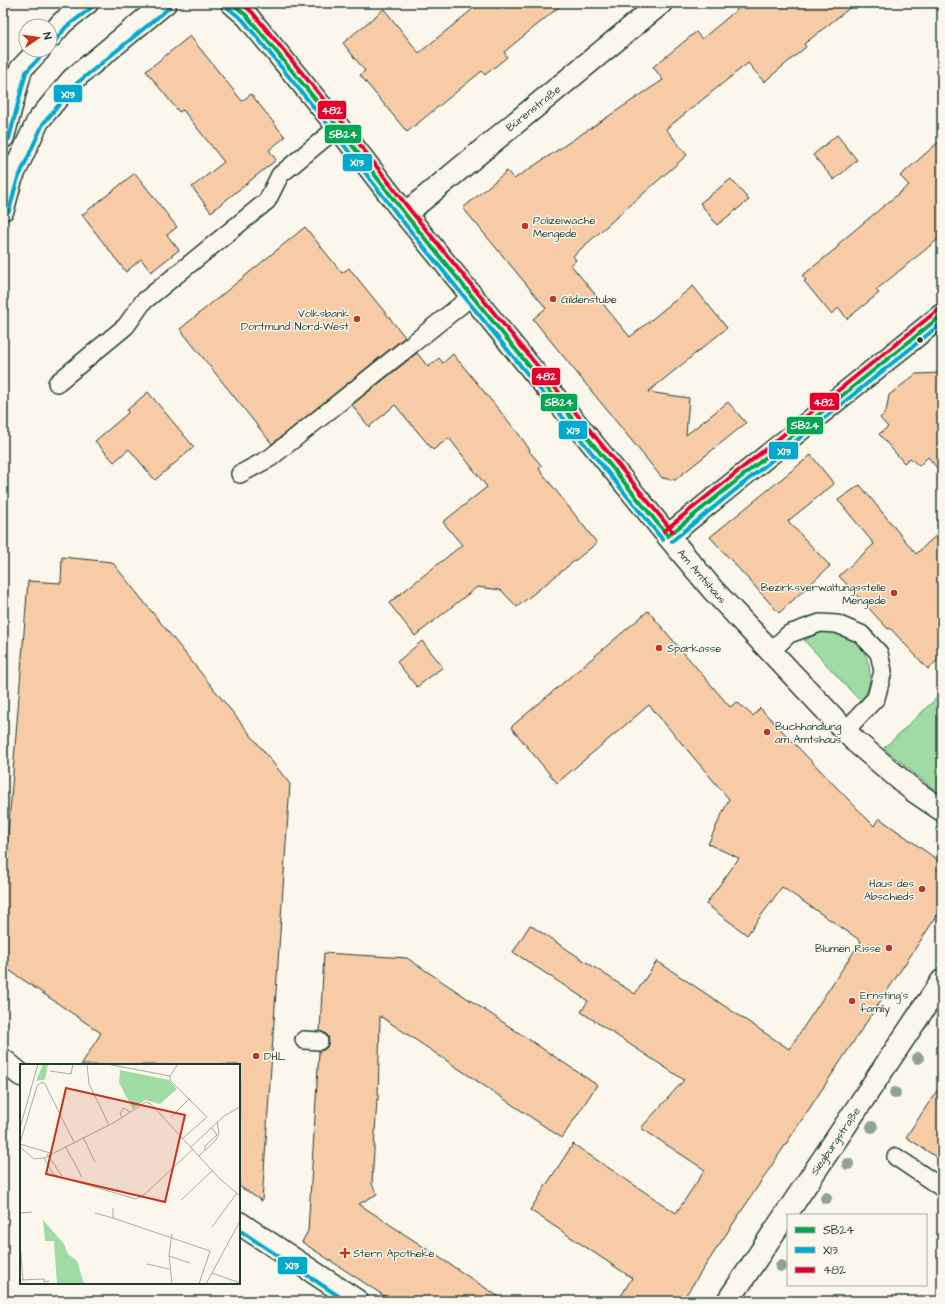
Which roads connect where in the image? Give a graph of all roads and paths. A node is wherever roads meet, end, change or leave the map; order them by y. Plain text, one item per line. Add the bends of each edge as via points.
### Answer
1 (87, 3) edge
2 (165, 3) edge
3 (661, 3) edge
4 (240, 7) edge
5 (58, 28) edge
6 (32, 58) edge
7 (338, 127) junction
8 (3, 137) edge
9 (3, 209) edge
10 (405, 214) junction
11 (472, 296) junction
12 (942, 315) edge
13 (57, 383) dead end
14 (240, 474) dead end
15 (668, 536) junction
16 (771, 651) junction
17 (845, 731) junction
18 (942, 810) edge
19 (942, 981) edge
20 (3, 1060) edge
21 (20, 1074) edge
22 (896, 1157) dead end
23 (942, 1188) edge
24 (240, 1224) edge
25 (358, 1301) edge
26 (728, 1301) edge

1 - 5 street
2 - 9 street via 72,80 38,121 11,179
3 - 10 street, Bürenstraße
4 - 7 street, Am Amtshaus
6 - 8 street via 22,70
7 - 10 street, Am Amtshaus
7 - 13 lane via 280,175 267,202 143,302 126,326
10 - 11 street, Am Amtshaus
11 - 14 lane via 270,458
11 - 15 street, Am Amtshaus
12 - 15 street
15 - 16 street, Am Amtshaus via 713,590
16 - 17 street, Am Amtshaus
16 - 17 lane via 789,634 820,623 837,624 861,634 879,653 883,671 876,698
17 - 18 street, Am Amtshaus via 914,791
19 - 26 street, Siegburgstraße
20 - 21 street
22 - 23 lane
24 - 25 street

